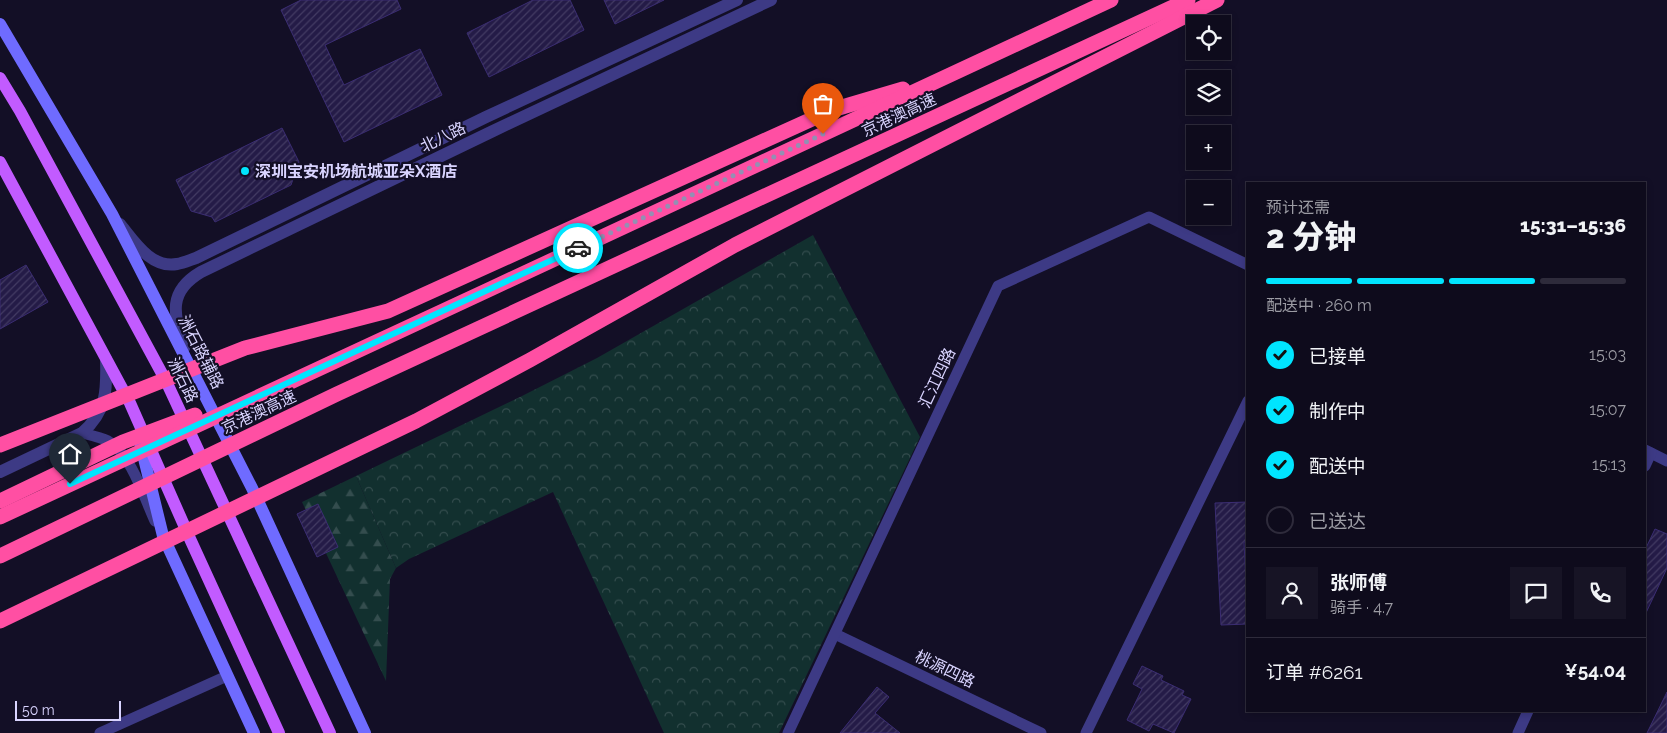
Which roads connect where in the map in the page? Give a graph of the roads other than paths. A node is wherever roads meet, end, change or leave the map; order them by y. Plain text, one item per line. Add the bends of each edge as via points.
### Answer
1 (737, 0) edge
2 (771, 0) edge
3 (1111, 0) edge
4 (1188, 0) edge
5 (1217, 0) edge
6 (0, 24) edge
7 (950, 76) junction
8 (0, 78) edge
9 (0, 162) edge
10 (112, 214) junction
11 (1246, 264) edge
12 (106, 359) junction
13 (190, 367) junction
14 (297, 377) junction
15 (130, 403) junction
16 (1246, 405) edge
17 (82, 432) junction
18 (0, 445) edge
19 (114, 446) junction
20 (1648, 452) edge
21 (1667, 461) edge
22 (0, 472) edge
23 (0, 501) edge
24 (0, 517) edge
25 (45, 534) junction
26 (162, 536) junction
27 (0, 556) edge
28 (0, 560) edge
29 (0, 621) edge
30 (835, 634) junction
31 (227, 676) junction
32 (1528, 712) edge
33 (100, 733) edge
34 (254, 733) edge
35 (280, 733) edge
36 (330, 733) edge
37 (365, 733) edge
38 (788, 733) edge
39 (1041, 733) edge
40 (1086, 733) edge
41 (1518, 733) edge

1 - 10 street, 北八路 via 176,265 162,264 152,258
2 - 13 street, 北八路 via 190,279 176,300 175,311
3 - 7 highway, 京港澳高速
4 - 25 highway, 京港澳高速 via 337,394
5 - 29 highway via 734,245 416,420
6 - 10 main road, 洲石路辅路
7 - 14 highway, 京港澳高速
7 - 18 highway via 832,110 388,311 245,348
8 - 36 main road, 洲石路 via 166,381
9 - 12 main road
10 - 13 main road, 洲石路辅路
11 - 30 street, 汇江四路 via 1149,217 998,286
12 - 15 main road
12 - 17 street via 107,389 98,414
13 - 37 main road, 洲石路辅路 via 252,488
14 - 19 highway
14 - 24 highway, 京港澳高速
15 - 26 main road
15 - 35 main road
16 - 40 street
17 - 19 street
17 - 22 street
19 - 23 highway
19 - 26 street via 128,462
20 - 21 street
25 - 27 highway, 京港澳高速
25 - 28 highway
26 - 31 main road
30 - 38 street, 汇江四路
30 - 39 street, 桃源四路
31 - 33 street
31 - 34 main road
32 - 41 street

